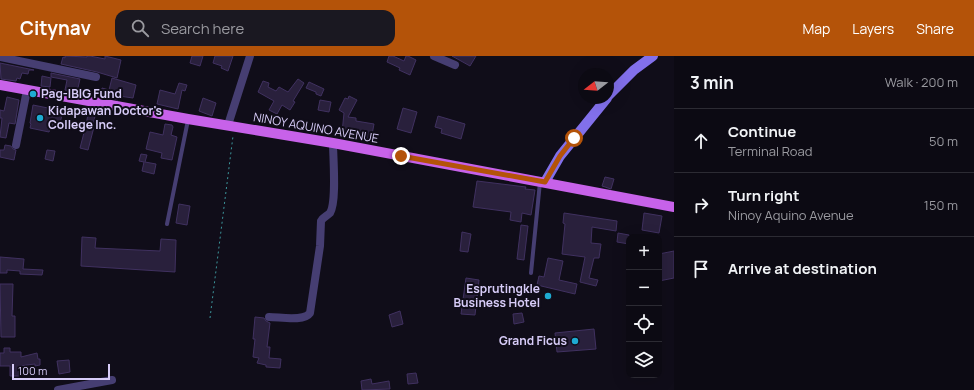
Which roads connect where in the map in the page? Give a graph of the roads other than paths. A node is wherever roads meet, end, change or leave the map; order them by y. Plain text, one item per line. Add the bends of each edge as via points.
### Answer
1 (250, 56) edge
2 (434, 56) edge
3 (653, 56) edge
4 (0, 57) edge
5 (455, 65) dead end
6 (96, 77) dead end
7 (0, 85) edge
8 (27, 90) junction
9 (614, 90) edge
10 (601, 104) edge
11 (188, 119) junction
12 (231, 126) junction
13 (332, 143) junction
14 (16, 145) dead end
15 (542, 182) junction
16 (674, 206) edge
17 (167, 224) dead end
18 (531, 273) dead end
19 (269, 317) dead end
20 (112, 380) dead end
21 (58, 390) edge

1 - 12 street
2 - 5 street
3 - 9 street
4 - 6 street
7 - 8 main road, NINOY AQUINO AVENUE
8 - 11 main road, NINOY AQUINO AVENUE
8 - 14 street
10 - 15 street
11 - 12 main road, NINOY AQUINO AVENUE
11 - 17 lane
12 - 13 main road, NINOY AQUINO AVENUE
13 - 15 main road, NINOY AQUINO AVENUE
13 - 19 street via 332,203 330,212 321,221 310,313 301,318
15 - 16 main road, NINOY AQUINO AVENUE
15 - 18 lane
20 - 21 street

